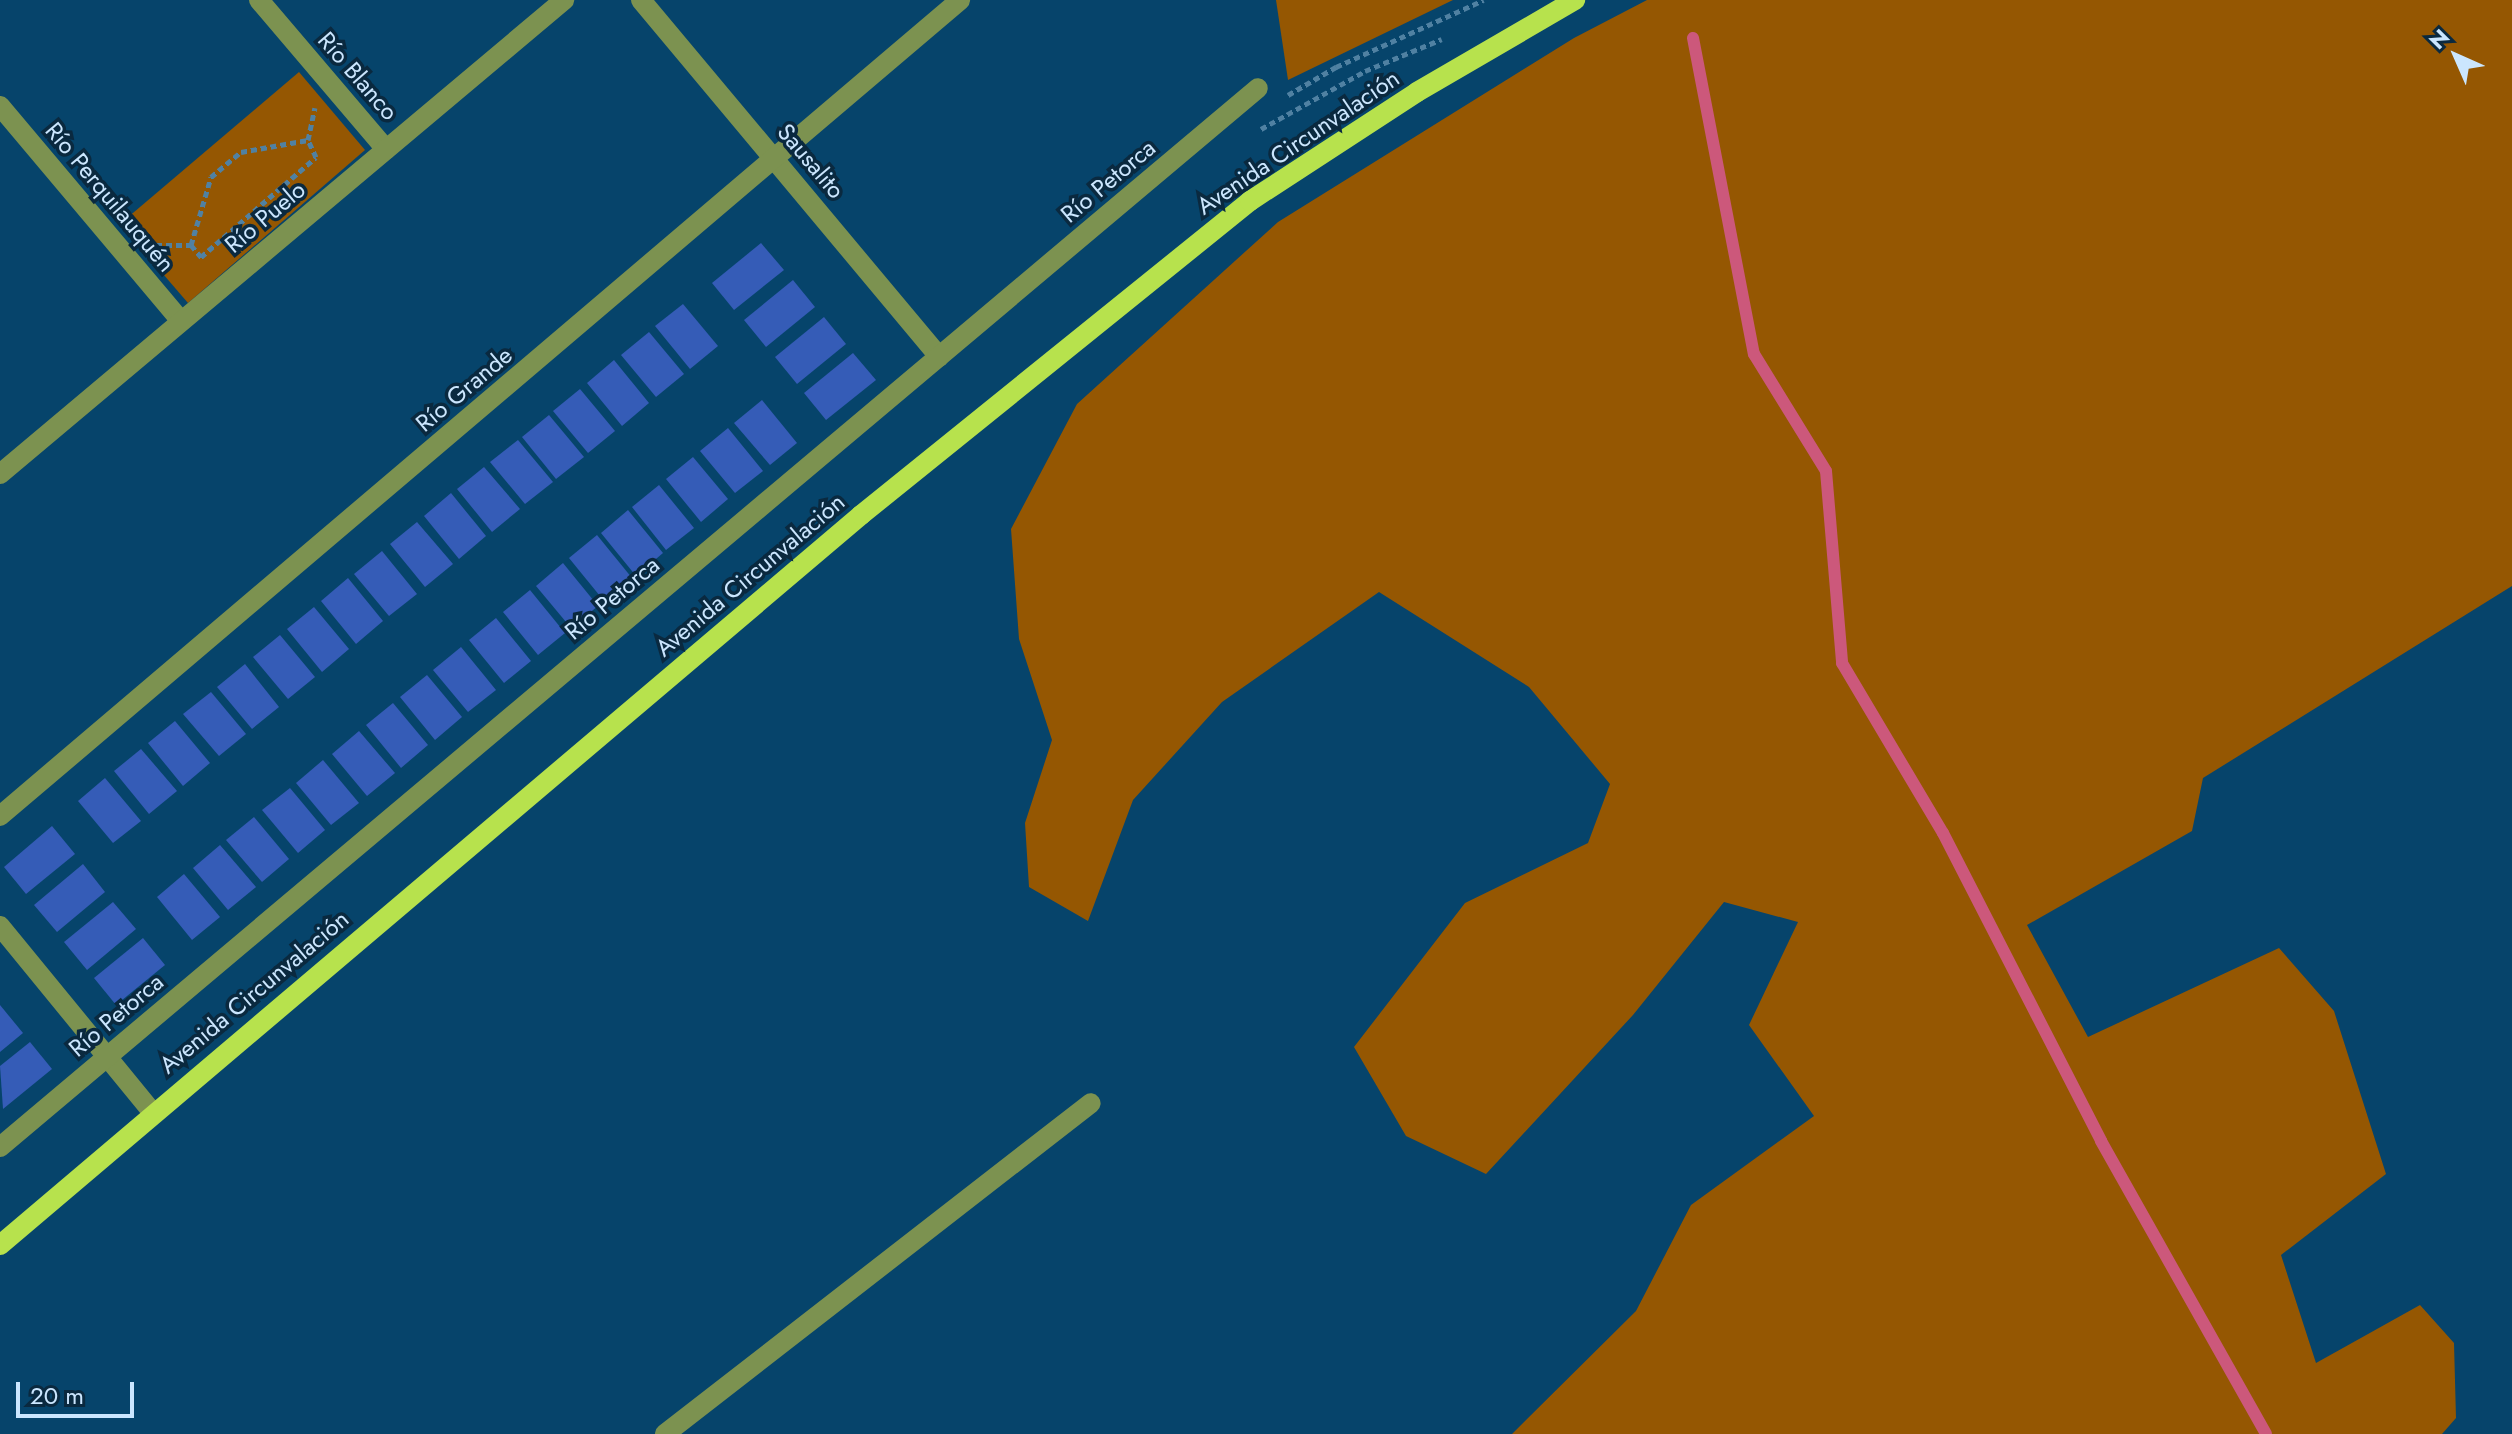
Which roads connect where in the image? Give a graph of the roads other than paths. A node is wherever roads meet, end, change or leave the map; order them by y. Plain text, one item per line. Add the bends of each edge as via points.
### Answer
1 (259, 0) edge
2 (564, 0) edge
3 (641, 0) edge
4 (960, 0) edge
5 (1575, 0) edge
6 (1258, 88) dead end
7 (0, 106) edge
8 (386, 149) junction
9 (775, 159) junction
10 (181, 321) junction
11 (939, 357) junction
12 (0, 474) edge
13 (0, 816) edge
14 (0, 926) edge
15 (106, 1057) junction
16 (1091, 1103) dead end
17 (152, 1112) junction
18 (0, 1147) edge
19 (0, 1245) edge
20 (665, 1434) edge

1 - 8 street, Río Blanco
2 - 8 street, Río Puelo
3 - 9 street, Sausalito
4 - 9 street, Río Grande
5 - 17 main road, Avenida Circunvalación via 1417,92 1250,201 861,515
6 - 11 street, Río Petorca
7 - 10 street, Río Perquilauquén
8 - 10 street, Río Puelo
9 - 11 street, Sausalito
9 - 13 street, Río Grande
10 - 12 street, Río Puelo
11 - 15 street, Río Petorca
14 - 15 street
15 - 17 street
15 - 18 street, Río Petorca
16 - 20 street
17 - 19 main road, Avenida Circunvalación

